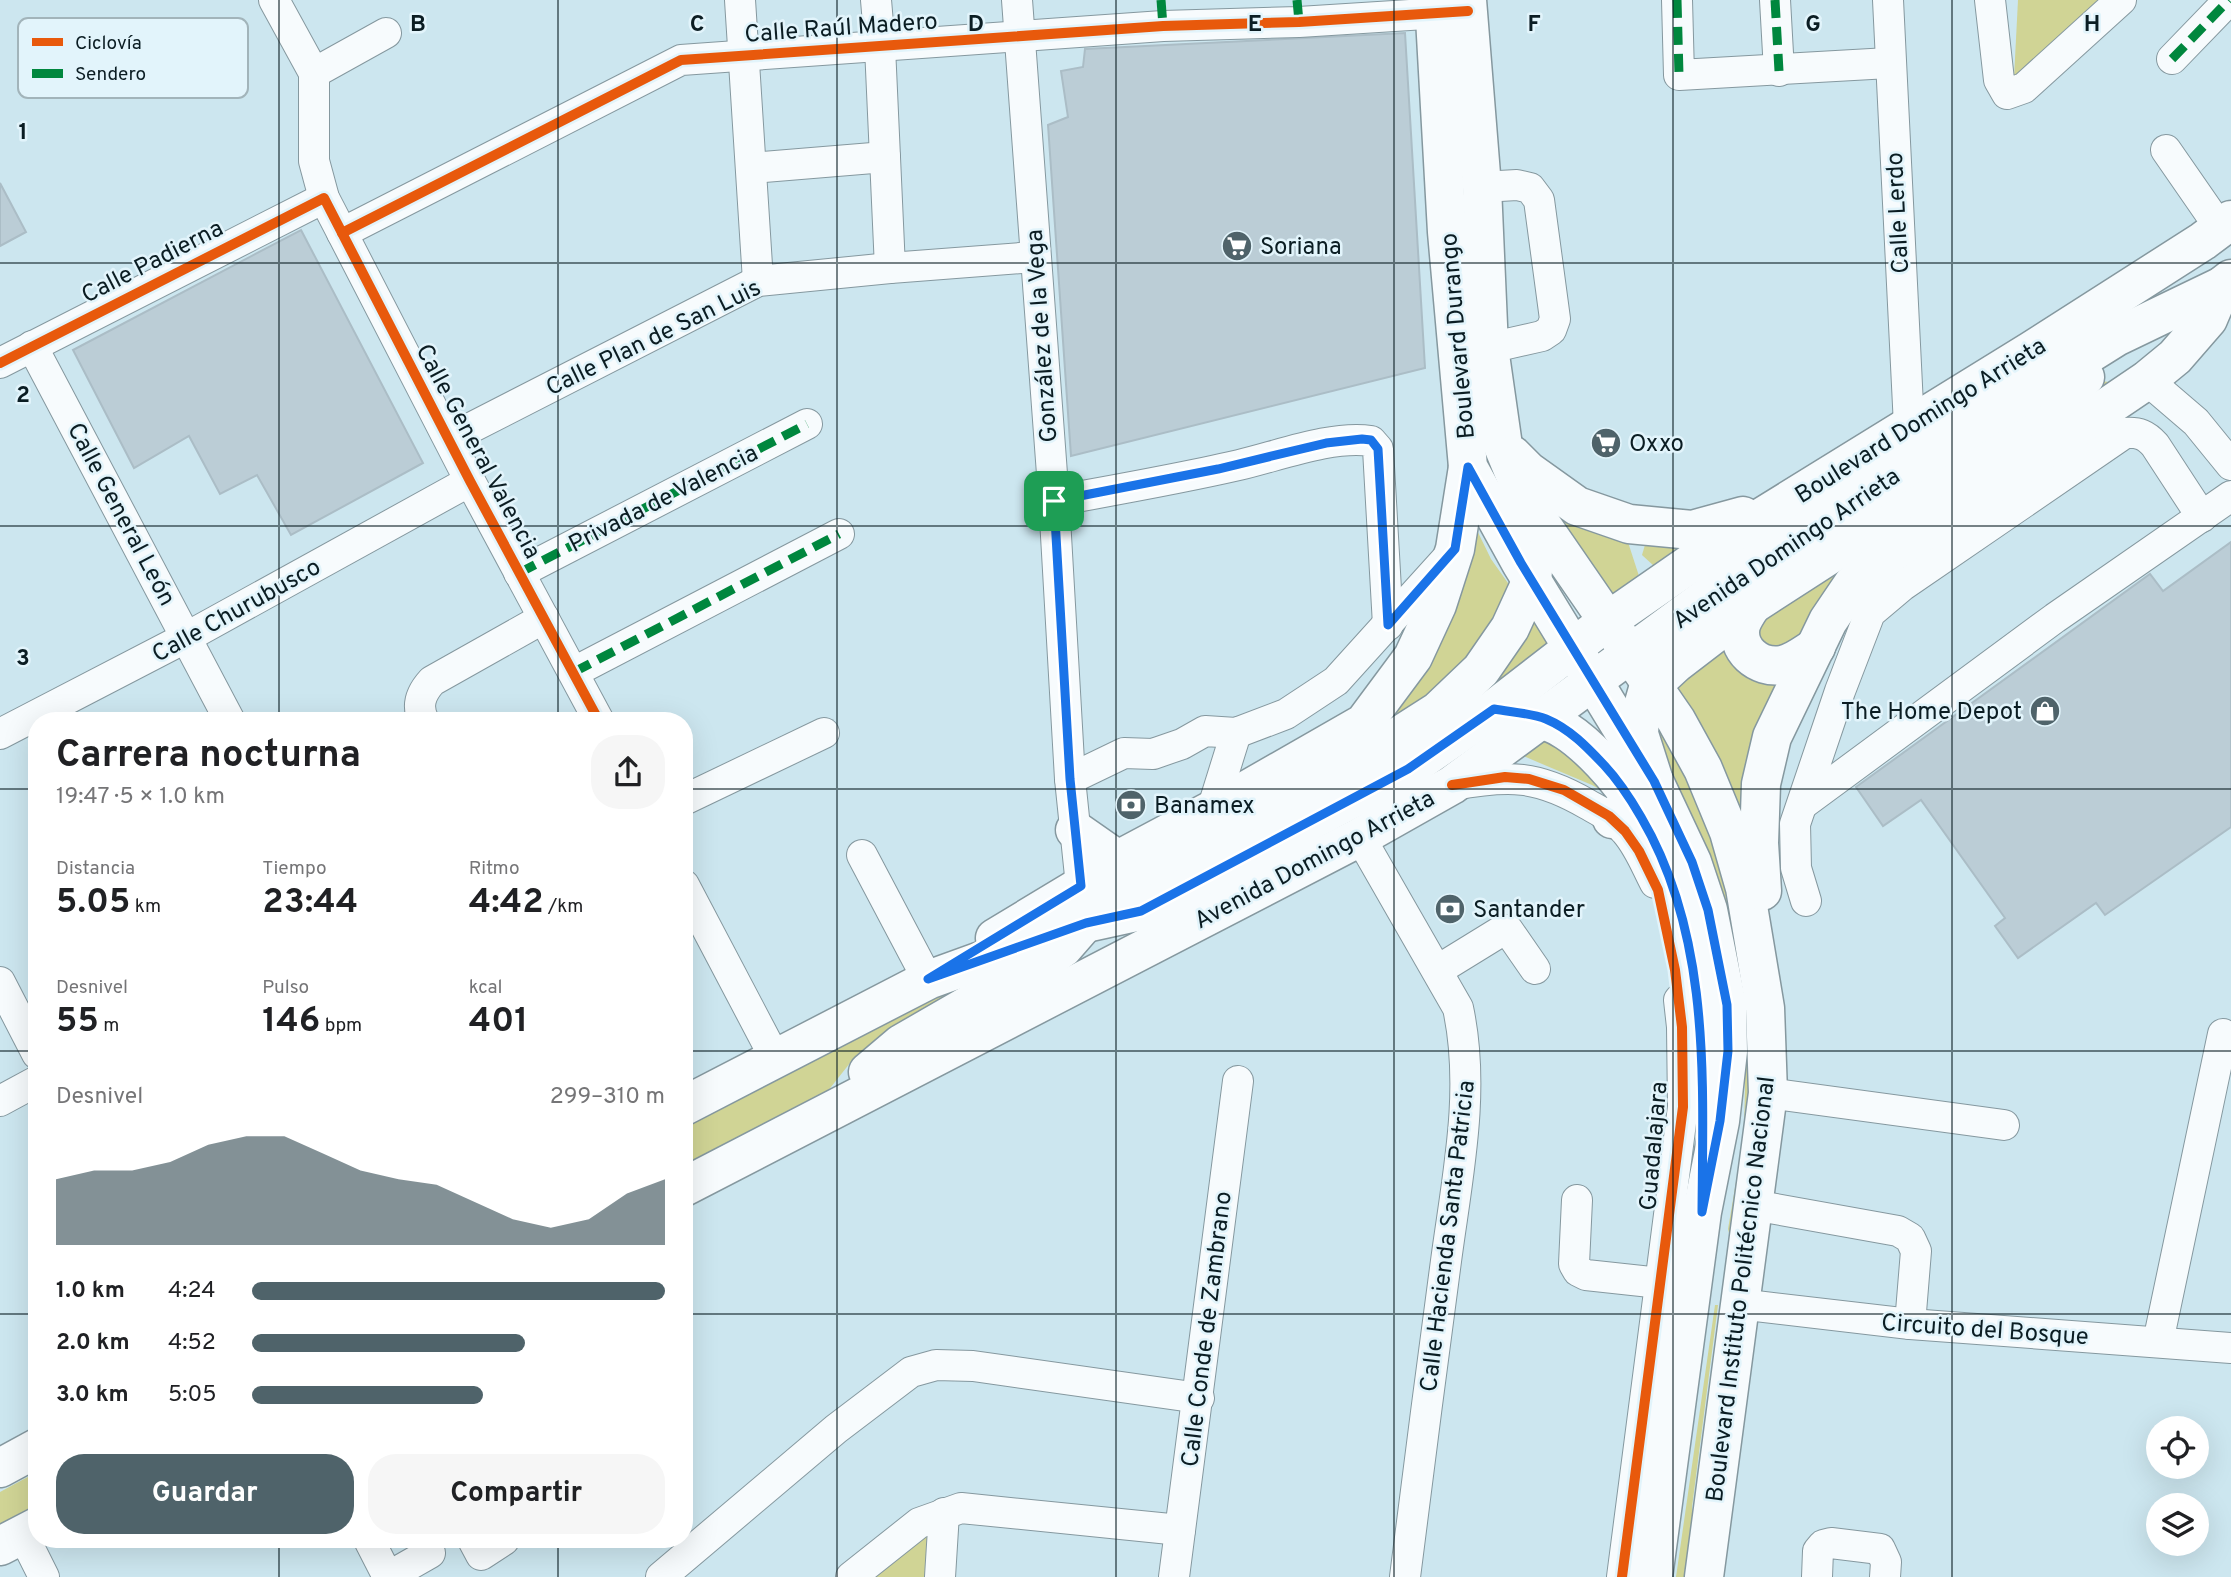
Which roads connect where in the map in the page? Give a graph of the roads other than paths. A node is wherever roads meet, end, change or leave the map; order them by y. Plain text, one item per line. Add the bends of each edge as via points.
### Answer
1 (274, 0) edge
2 (740, 0) edge
3 (876, 0) edge
4 (1017, 0) edge
5 (1677, 0) edge
6 (1775, 0) edge
7 (1888, 0) edge
8 (1990, 0) edge
9 (2121, 0) edge
10 (2229, 0) edge
11 (1451, 6) edge
12 (1298, 11) edge
13 (1162, 13) edge
14 (386, 33) dead end
15 (1020, 36) junction
16 (880, 47) junction
17 (743, 55) junction
18 (2172, 59) dead end
19 (1889, 63) junction
20 (1779, 71) junction
21 (314, 73) junction
22 (2166, 150) dead end
23 (885, 157) junction
24 (751, 168) junction
25 (1482, 187) junction
26 (324, 198) junction
27 (2218, 230) edge
28 (342, 233) junction
29 (1034, 257) junction
30 (890, 268) junction
31 (758, 281) junction
32 (2227, 283) edge
33 (2116, 337) junction
34 (32, 346) junction
35 (1489, 348) junction
36 (0, 363) edge
37 (2075, 372) junction
38 (2147, 380) junction
39 (807, 424) dead end
40 (1909, 426) junction
41 (449, 439) junction
42 (1503, 446) junction
43 (2231, 465) edge
44 (1468, 467) junction
45 (470, 481) junction
46 (2231, 496) edge
47 (1054, 501) junction
48 (1788, 501) junction
49 (2202, 517) junction
50 (1539, 521) junction
51 (839, 534) dead end
52 (1455, 549) junction
53 (519, 573) junction
54 (1532, 580) junction
55 (1752, 604) junction
56 (1870, 613) junction
57 (544, 618) junction
58 (1609, 620) junction
59 (1388, 625) junction
60 (187, 637) junction
61 (1816, 647) junction
62 (1573, 648) junction
63 (1631, 653) junction
64 (574, 672) junction
65 (1593, 680) junction
66 (1653, 685) junction
67 (1494, 709) junction
68 (42, 712) edge
69 (225, 712) edge
70 (421, 712) edge
71 (594, 712) edge
72 (1546, 718) junction
73 (28, 719) edge
74 (824, 733) dead end
75 (1236, 733) junction
76 (0, 734) edge
77 (1070, 779) junction
78 (1452, 785) junction
79 (693, 796) edge
80 (1633, 800) junction
81 (1212, 810) junction
82 (1799, 814) junction
83 (1075, 831) junction
84 (1360, 837) junction
85 (1759, 843) junction
86 (862, 855) dead end
87 (1135, 866) junction
88 (1199, 881) junction
89 (1081, 886) junction
90 (1806, 901) dead end
91 (693, 902) edge
92 (1086, 923) junction
93 (1535, 969) dead end
94 (1438, 970) junction
95 (928, 979) junction
96 (0, 982) edge
97 (1765, 1008) junction
98 (2223, 1034) dead end
99 (28, 1036) edge
100 (775, 1058) junction
101 (1238, 1081) dead end
102 (28, 1086) edge
103 (1768, 1093) junction
104 (0, 1101) edge
105 (693, 1101) edge
106 (833, 1109) junction
107 (1702, 1114) junction
108 (2004, 1125) dead end
109 (693, 1182) edge
110 (1577, 1200) dead end
111 (1753, 1205) junction
112 (1702, 1212) junction
113 (1660, 1283) junction
114 (1739, 1304) junction
115 (1910, 1324) junction
116 (2158, 1342) junction
117 (2231, 1348) edge
118 (1199, 1398) junction
119 (1656, 1442) junction
120 (28, 1453) edge
121 (0, 1468) edge
122 (944, 1513) junction
123 (1180, 1530) junction
124 (20, 1536) edge
125 (373, 1548) edge
126 (477, 1548) edge
127 (491, 1548) edge
128 (430, 1553) dead end
129 (44, 1577) edge
130 (661, 1577) edge
131 (851, 1577) edge
132 (940, 1577) edge
133 (1174, 1577) edge
134 (1405, 1577) edge
135 (1622, 1577) edge
136 (1653, 1577) edge
137 (1704, 1577) edge
138 (1817, 1577) edge
139 (1885, 1577) edge

1 - 21 street
2 - 17 street
3 - 16 street
4 - 15 street, González de la Vega
5 - 20 street via 1679,75
6 - 20 street
7 - 19 street, Calle Lerdo
8 - 9 street via 1999,80 2007,94 2024,88
10 - 18 street
11 - 12 street, Calle Raúl Madero
11 - 25 main road, Boulevard Durango
11 - 44 main road, Boulevard Durango via 1447,232
12 - 13 street, Calle Raúl Madero
13 - 15 street, Calle Raúl Madero
14 - 21 street
15 - 16 street, Calle Raúl Madero
15 - 29 street, González de la Vega
16 - 17 street, Calle Raúl Madero
16 - 23 street
17 - 24 street
17 - 28 street, Calle Raúl Madero via 681,60
19 - 20 street
19 - 40 street, Calle Lerdo
21 - 26 street, Calle General Valencia via 314,161
22 - 27 street
23 - 24 street
23 - 30 street
24 - 31 street
25 - 35 main road, Boulevard Durango
25 - 35 street via 1517,185 1530,188 1539,200 1555,319 1542,337
26 - 28 street, Calle General Valencia
26 - 34 street, Calle Padierna
27 - 33 main road
27 - 40 main road, Boulevard Domingo Arrieta
28 - 41 street, Calle General Valencia
29 - 30 street, Calle Plan de San Luis
29 - 47 street, González de la Vega
30 - 31 street, Calle Plan de San Luis
31 - 41 street, Calle Plan de San Luis
32 - 33 main road
32 - 38 main road via 2208,319 2175,357
33 - 37 main road
34 - 36 street, Calle Padierna
34 - 60 street, Calle General León
35 - 42 main road, Boulevard Durango
37 - 38 main road
37 - 55 main road via 2034,423
37 - 63 main road, Avenida Domingo Arrieta via 1733,578
38 - 43 street via 2196,422
38 - 61 main road via 1870,568 1840,602
39 - 53 street, Privada de Valencia
40 - 48 main road, Boulevard Domingo Arrieta
41 - 45 street, Calle General Valencia
42 - 48 main road via 1528,471 1577,506 1629,524 1692,530
42 - 50 main road, Boulevard Durango
44 - 52 main road
44 - 54 main road, Boulevard Durango
45 - 53 street, Calle General Valencia
45 - 60 street, Calle Churubusco
46 - 49 street
47 - 59 street via 1326,443 1371,440 1378,449
47 - 77 street, González de la Vega
48 - 58 main road, Boulevard Domingo Arrieta
49 - 56 street via 2147,436 2125,433 1902,586
49 - 82 street via 2055,618
50 - 54 main road
50 - 58 main road, Boulevard Durango
51 - 64 street
52 - 59 street
52 - 81 main road via 1437,605 1413,657 1364,723
53 - 57 street, Calle General Valencia
54 - 62 main road, Boulevard Durango
54 - 87 main road via 1510,628 1481,670 1438,711 1377,750
55 - 61 main road via 1740,635 1747,653 1759,663 1780,666
55 - 66 main road
56 - 61 street
56 - 82 street
57 - 64 street, Calle General Valencia
57 - 70 street via 432,681 423,691
58 - 62 main road, Avenida Domingo Arrieta
58 - 63 main road, Boulevard Durango
59 - 75 street via 1336,681 1286,714
60 - 68 street, Calle Churubusco
60 - 69 street, Calle General León
61 - 85 main road via 1772,737 1761,784
62 - 65 main road, Boulevard Durango
62 - 67 main road, Avenida Domingo Arrieta
63 - 65 main road, Avenida Domingo Arrieta
63 - 66 main road, Boulevard Instituto Politécnico Nacional
64 - 71 street, Calle General Valencia
65 - 72 main road, Avenida Domingo Arrieta
65 - 80 main road, Boulevard Instituto Politécnico Nacional
66 - 80 main road via 1642,705
66 - 97 main road, Boulevard Instituto Politécnico Nacional via 1703,769 1729,832 1745,888
67 - 72 main road
67 - 88 main road, Avenida Domingo Arrieta via 1408,769
72 - 78 main road, Avenida Domingo Arrieta
72 - 80 main road via 1580,739
73 - 76 street, Calle Churubusco
74 - 79 street
75 - 77 street via 1205,731 1153,754 1124,753
75 - 81 street
77 - 83 street, González de la Vega
78 - 80 street, Guadalajara via 1529,779 1564,790
78 - 84 main road, Avenida Domingo Arrieta
80 - 107 street, Guadalajara via 1625,831 1658,890
80 - 107 main road, Boulevard Instituto Politécnico Nacional via 1692,862 1721,968 1728,1051
81 - 87 main road
82 - 85 street
82 - 90 street via 1796,868
83 - 87 main road
83 - 89 street, González de la Vega
84 - 94 street, Calle Hacienda Santa Patricia
84 - 106 main road, Avenida Domingo Arrieta
85 - 97 main road
86 - 95 street
87 - 88 main road
87 - 89 main road
87 - 92 main road
88 - 92 main road, Avenida Domingo Arrieta via 1141,911
89 - 92 street, González de la Vega
89 - 95 main road
91 - 100 street
92 - 95 main road, Avenida Domingo Arrieta
92 - 106 main road via 1044,962 901,1044
93 - 94 street via 1508,930 1503,930
94 - 134 street, Calle Hacienda Santa Patricia via 1458,1008 1466,1068 1461,1144
95 - 100 main road, Avenida Domingo Arrieta
96 - 99 street
97 - 103 main road, Boulevard Instituto Politécnico Nacional
98 - 116 street
100 - 105 main road, Avenida Domingo Arrieta
101 - 118 street, Calle Conde de Zambrano
102 - 104 street
103 - 108 street
103 - 111 main road, Boulevard Instituto Politécnico Nacional
106 - 109 main road, Avenida Domingo Arrieta
107 - 112 main road, Boulevard Instituto Politécnico Nacional
107 - 113 street, Guadalajara
110 - 113 street via 1574,1264 1578,1271
111 - 114 main road, Boulevard Instituto Politécnico Nacional
111 - 115 street via 1898,1231 1910,1238 1916,1251
112 - 114 main road via 1717,1270
112 - 119 main road, Boulevard Instituto Politécnico Nacional
113 - 119 street, Guadalajara
114 - 115 street, Circuito del Bosque
114 - 137 main road, Boulevard Instituto Politécnico Nacional
115 - 116 street, Circuito del Bosque
116 - 117 street, Circuito del Bosque
118 - 123 street, Calle Conde de Zambrano
118 - 130 street via 973,1366 936,1365 911,1372
119 - 135 street, Guadalajara
119 - 136 main road, Boulevard Instituto Politécnico Nacional
120 - 121 main road
122 - 123 street via 961,1508
122 - 131 street via 919,1523
122 - 132 street
123 - 133 street, Calle Conde de Zambrano
124 - 129 street
125 - 128 street via 388,1577
126 - 127 street via 481,1555
138 - 139 street via 1818,1551 1831,1543 1880,1549 1886,1562

